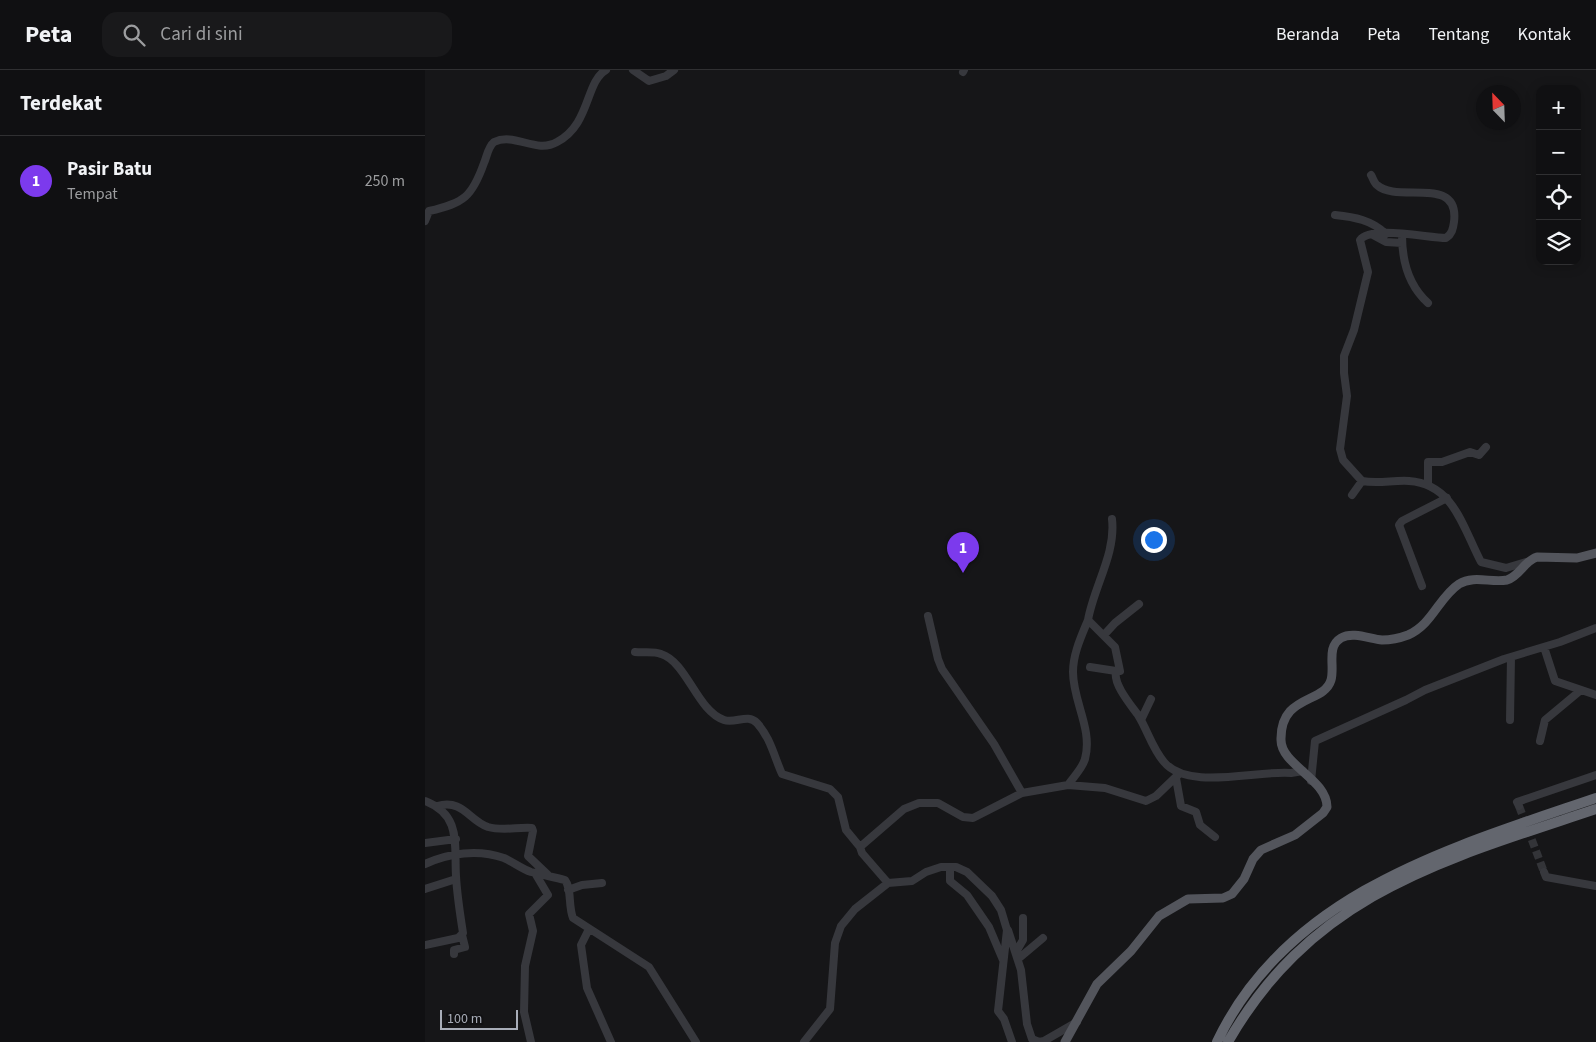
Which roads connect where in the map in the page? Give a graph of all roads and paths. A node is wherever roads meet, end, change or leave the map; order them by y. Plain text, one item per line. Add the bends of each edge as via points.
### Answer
1 (606, 70) edge
2 (633, 70) edge
3 (674, 70) edge
4 (1371, 175) dead end
5 (1335, 215) dead end
6 (425, 221) edge
7 (1371, 234) junction
8 (1386, 234) junction
9 (1402, 239) junction
10 (1429, 303) dead end
11 (1486, 447) dead end
12 (1362, 481) junction
13 (1428, 484) junction
14 (1352, 495) dead end
15 (1447, 498) junction
16 (1112, 519) dead end
17 (1596, 553) edge
18 (1528, 562) junction
19 (1421, 586) dead end
20 (1139, 604) dead end
21 (928, 616) dead end
22 (1088, 620) junction
23 (1596, 628) edge
24 (1104, 635) junction
25 (1545, 647) junction
26 (635, 652) dead end
27 (1511, 657) junction
28 (1091, 667) dead end
29 (1116, 671) junction
30 (1581, 690) junction
31 (1596, 695) edge
32 (1151, 699) dead end
33 (1141, 720) junction
34 (1510, 720) dead end
35 (1540, 741) dead end
36 (1303, 770) junction
37 (1596, 775) edge
38 (1178, 776) junction
39 (1311, 781) junction
40 (1068, 784) junction
41 (1022, 793) junction
42 (1596, 798) edge
43 (425, 801) edge
44 (437, 806) junction
45 (1519, 806) dead end
46 (1596, 809) edge
47 (1215, 837) dead end
48 (456, 839) junction
49 (425, 844) edge
50 (860, 847) junction
51 (456, 854) junction
52 (425, 864) edge
53 (950, 867) junction
54 (1544, 872) dead end
55 (535, 873) junction
56 (549, 876) junction
57 (456, 879) junction
58 (888, 882) junction
59 (602, 883) dead end
60 (1596, 886) edge
61 (425, 889) edge
62 (568, 890) junction
63 (1023, 918) dead end
64 (1005, 923) junction
65 (589, 929) junction
66 (462, 935) junction
67 (1043, 938) dead end
68 (425, 945) edge
69 (454, 954) dead end
70 (1017, 956) junction
71 (1003, 960) junction
72 (1077, 1022) junction
73 (693, 1040) edge
74 (531, 1042) edge
75 (611, 1042) edge
76 (804, 1042) edge
77 (1012, 1042) edge
78 (1065, 1042) edge
79 (1217, 1042) edge
80 (1228, 1042) edge

1 - 6 street via 598,76 585,111 569,134 540,147 510,139 494,142 470,194 441,209 429,211
2 - 3 street via 649,81
4 - 9 street via 1379,187 1445,197 1454,204 1454,228 1447,238
5 - 8 street via 1375,224
7 - 8 street
7 - 9 street via 1386,242
7 - 12 street via 1360,240 1368,272 1343,365 1347,396 1341,454
8 - 9 street
9 - 10 street via 1411,282
11 - 13 street via 1479,455 1470,452 1442,462 1428,462
12 - 13 street
12 - 14 street
13 - 15 street
15 - 18 street via 1464,524 1481,562 1506,568
15 - 19 street via 1399,525
16 - 22 street via 1114,531 1110,549
17 - 18 main road via 1577,558 1542,556
18 - 36 main road via 1510,579 1467,580 1458,585 1426,623 1412,633 1385,640 1346,636 1337,641 1332,650 1330,683 1293,707 1282,729 1282,747
20 - 24 street
21 - 41 street via 942,669 995,744
22 - 24 street
22 - 40 street via 1077,648 1073,673 1085,724 1087,752 1082,767
23 - 25 street
24 - 29 street via 1117,654 1120,671
25 - 27 street
25 - 30 street via 1553,680 1562,686
26 - 50 street via 662,654 676,665 711,711 724,720 755,720 766,734 782,774 829,789 838,797 846,830
27 - 34 street
27 - 39 street via 1425,690 1315,741
28 - 29 street
29 - 33 street via 1119,686
30 - 31 street
30 - 35 street via 1545,720
32 - 33 street
33 - 38 street via 1164,762
36 - 38 street
36 - 39 main road
37 - 45 street via 1517,802
38 - 40 street via 1156,796 1145,801 1105,788
38 - 47 street via 1181,806 1196,812 1200,826
39 - 72 main road via 1325,797 1327,807 1323,812 1295,834 1261,850 1232,894 1223,898 1188,900 1159,916 1131,951 1097,984
40 - 41 street
41 - 50 street via 973,818 963,817 938,803 919,803 904,809
42 - 79 highway via 1459,846 1374,884 1333,908 1298,937 1264,972 1235,1010
43 - 44 street
44 - 48 street via 453,825
44 - 56 street via 450,804 471,814 478,823 496,829 532,828 528,856
46 - 80 highway via 1452,859 1355,906 1304,944 1271,978 1245,1012
48 - 49 street
48 - 51 street
50 - 58 street
51 - 52 street
51 - 55 street via 501,857
51 - 57 street
53 - 58 street via 926,872 912,881
53 - 64 street via 967,872 992,896
53 - 71 street via 951,880 967,895 989,927
54 - 60 street via 1546,877
55 - 56 street
55 - 74 street via 548,895 529,914 533,931 525,966 523,1012
56 - 62 street via 566,880
57 - 61 street
57 - 66 street
58 - 76 street via 855,908 841,926 835,943 829,1008
59 - 62 street
62 - 65 street via 569,910 573,918
63 - 70 street via 1023,940
64 - 70 street
64 - 71 street via 1007,936
65 - 73 street via 649,967
65 - 75 street via 581,945 587,988
66 - 68 street
66 - 69 street via 465,947 454,950
67 - 70 street
70 - 72 street via 1032,1039 1044,1041
71 - 77 street via 998,1010
72 - 78 main road

